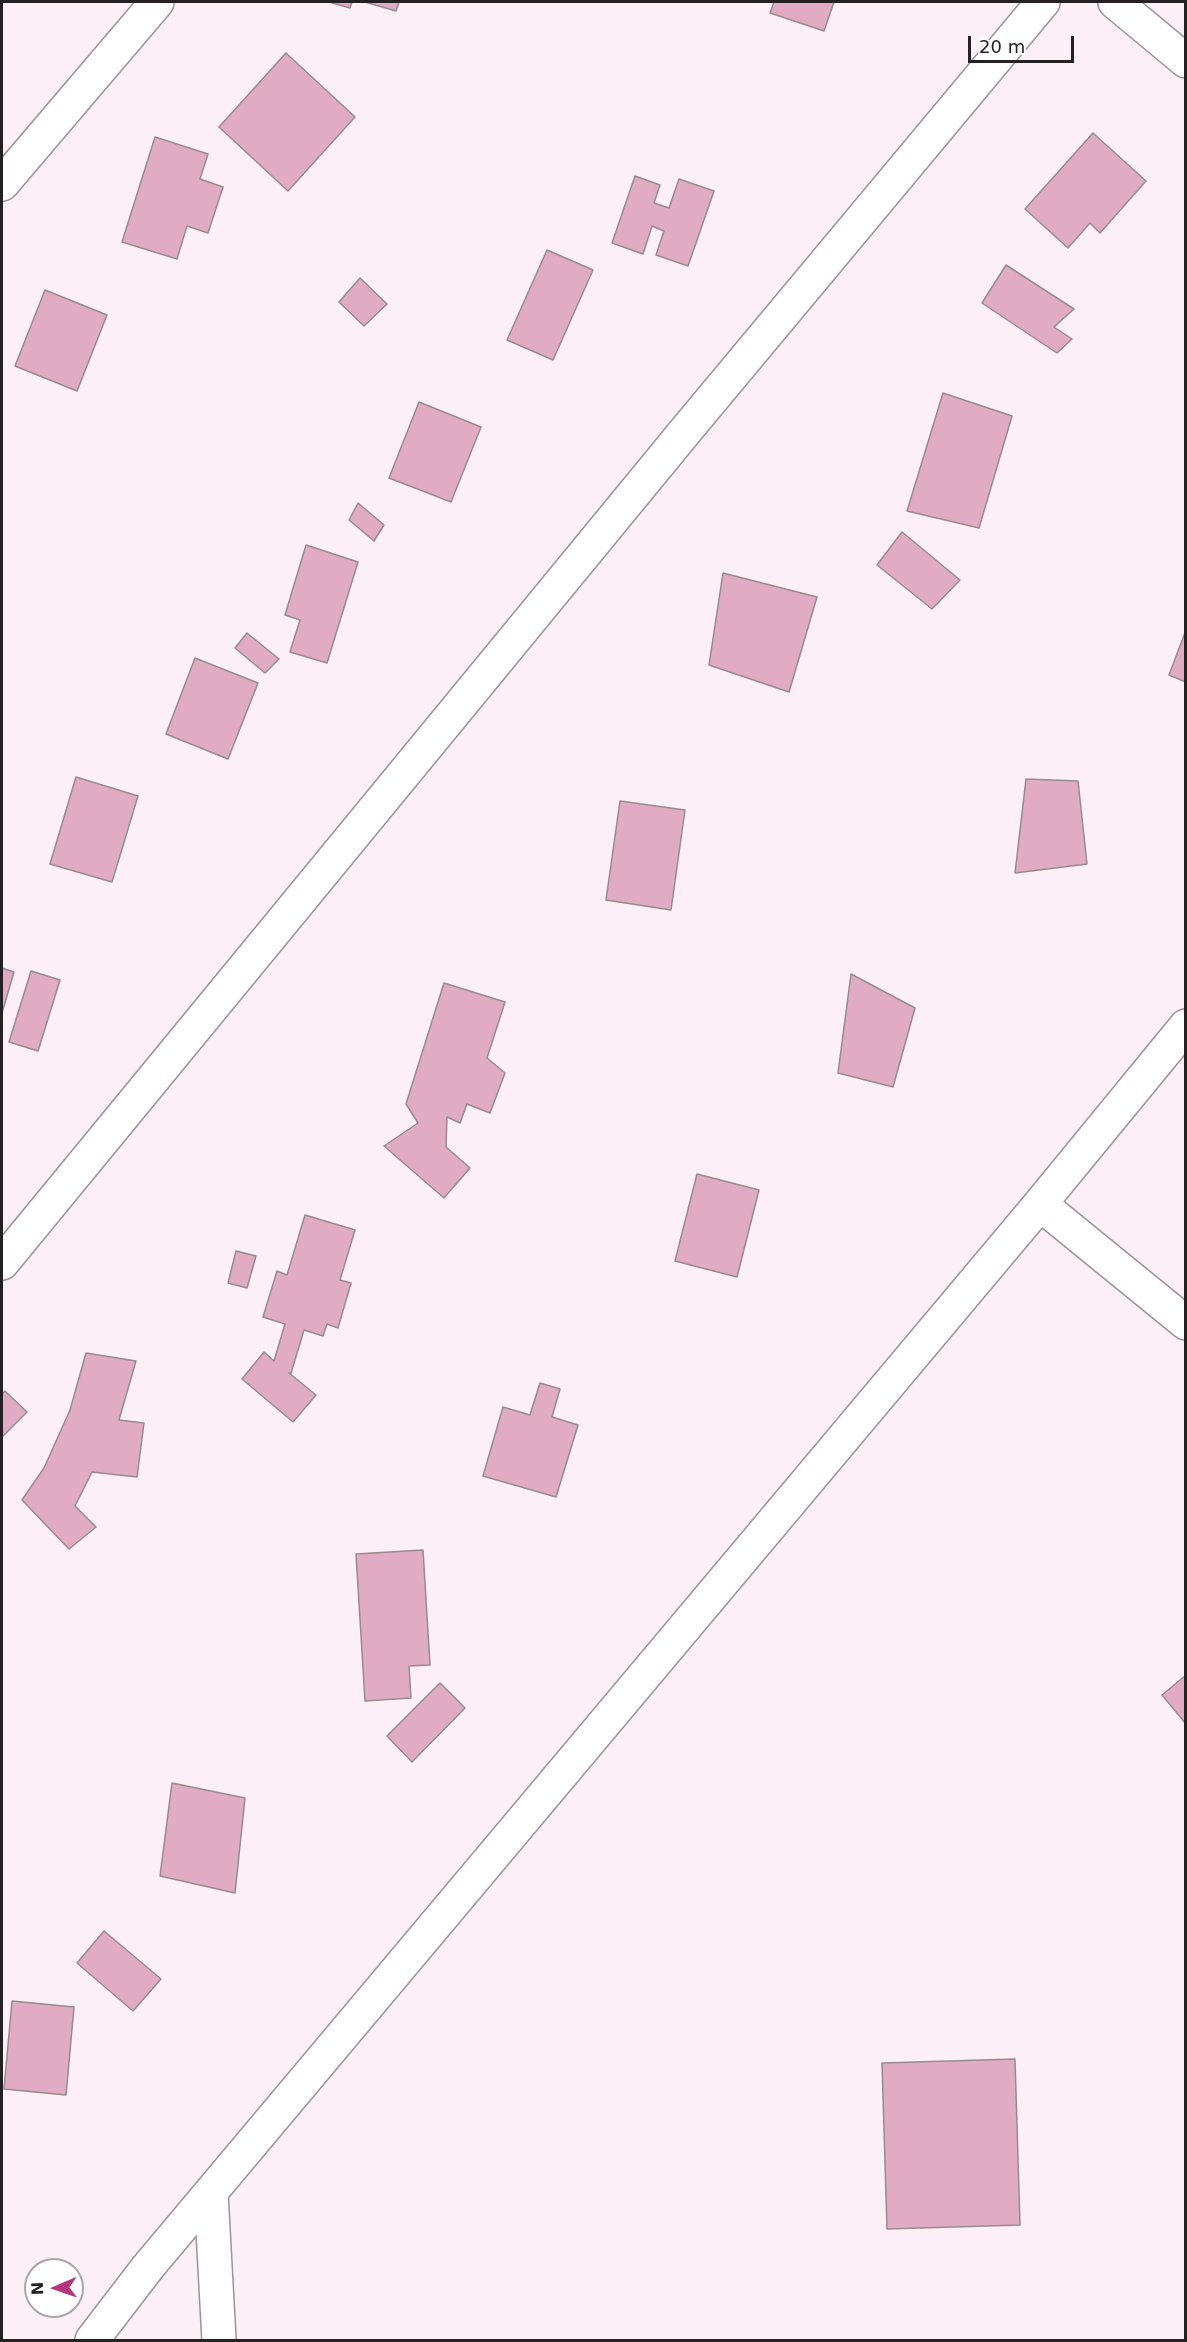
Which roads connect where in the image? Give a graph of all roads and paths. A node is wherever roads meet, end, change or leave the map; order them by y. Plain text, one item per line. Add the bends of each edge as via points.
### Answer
1 (157, 2) edge
2 (1043, 2) edge
3 (1115, 2) edge
4 (1185, 61) edge
5 (2, 184) edge
6 (1185, 1026) edge
7 (1040, 1204) junction
8 (2, 1263) edge
9 (1185, 1323) edge
10 (211, 2193) junction
11 (92, 2340) edge
12 (219, 2340) edge

1 - 5 street
2 - 8 street
3 - 4 street
6 - 7 street
7 - 9 street
7 - 10 street
10 - 11 street
10 - 12 street

